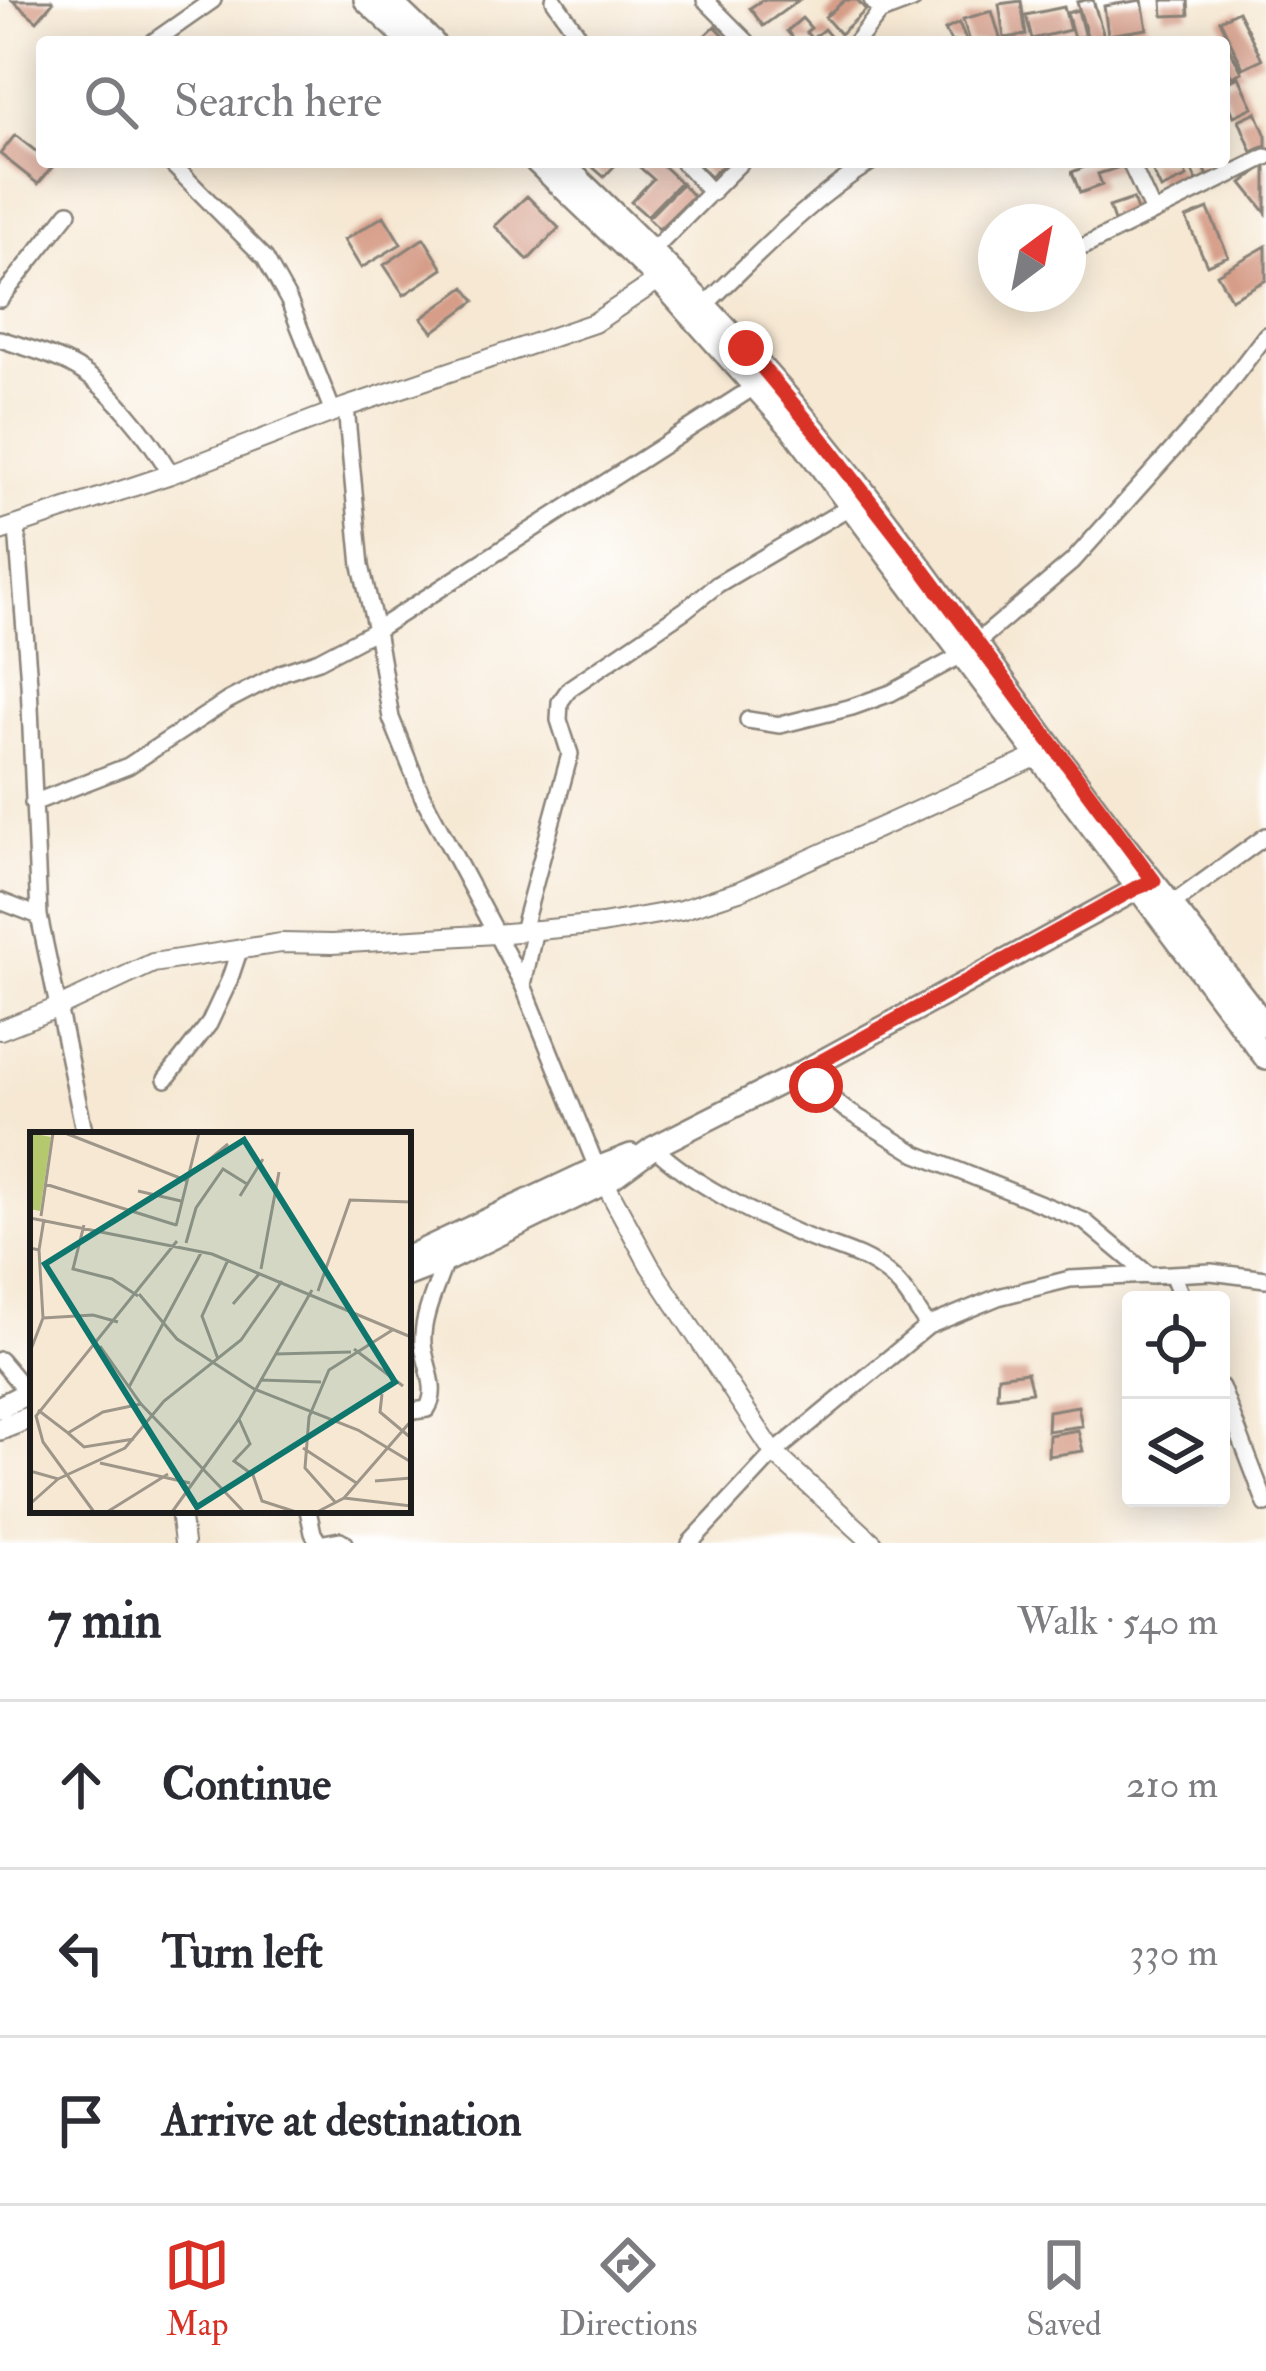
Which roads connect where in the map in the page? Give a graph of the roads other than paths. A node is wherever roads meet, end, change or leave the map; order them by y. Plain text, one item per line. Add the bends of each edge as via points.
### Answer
1 (213, 0) edge
2 (365, 0) edge
3 (389, 0) edge
4 (554, 0) edge
5 (705, 0) edge
6 (913, 0) edge
7 (881, 4) edge
8 (162, 36) edge
9 (404, 36) edge
10 (427, 36) edge
11 (580, 36) edge
12 (741, 36) edge
13 (860, 36) edge
14 (1266, 157) edge
15 (176, 168) edge
16 (543, 168) edge
17 (566, 168) edge
18 (689, 168) edge
19 (735, 168) edge
20 (861, 168) edge
21 (1133, 168) edge
22 (712, 193) junction
23 (69, 212) dead end
24 (1153, 212) junction
25 (1086, 245) edge
26 (647, 256) junction
27 (666, 275) junction
28 (0, 299) edge
29 (706, 304) junction
30 (1266, 335) edge
31 (0, 339) edge
32 (754, 388) junction
33 (340, 410) junction
34 (171, 474) junction
35 (851, 506) junction
36 (8, 530) edge
37 (376, 630) junction
38 (969, 649) junction
39 (748, 720) dead end
40 (1038, 756) junction
41 (33, 802) junction
42 (1266, 836) edge
43 (1145, 885) junction
44 (0, 901) edge
45 (1172, 904) junction
46 (39, 916) junction
47 (528, 930) junction
48 (495, 934) junction
49 (240, 948) junction
50 (524, 985) junction
51 (59, 1007) junction
52 (1266, 1026) edge
53 (0, 1030) edge
54 (1266, 1059) edge
55 (800, 1073) junction
56 (166, 1079) dead end
57 (85, 1132) edge
58 (655, 1148) junction
59 (601, 1175) junction
60 (411, 1256) edge
61 (445, 1261) junction
62 (411, 1274) edge
63 (1172, 1274) junction
64 (1150, 1276) junction
65 (1266, 1279) edge
66 (1179, 1291) edge
67 (928, 1326) junction
68 (0, 1360) edge
69 (30, 1395) edge
70 (30, 1396) edge
71 (1226, 1399) edge
72 (0, 1407) edge
73 (411, 1409) edge
74 (30, 1418) edge
75 (0, 1430) edge
76 (774, 1454) junction
77 (1266, 1504) edge
78 (180, 1513) edge
79 (309, 1513) edge
80 (184, 1543) edge
81 (321, 1543) edge
82 (345, 1543) edge
83 (690, 1543) edge
84 (873, 1543) edge

1 - 8 street
2 - 9 main road
3 - 10 main road
4 - 11 street
5 - 12 street
6 - 7 street
7 - 13 street
14 - 24 street
15 - 33 street via 265,258
16 - 26 main road
17 - 26 main road
18 - 22 street
19 - 22 street
20 - 29 street
21 - 24 street
22 - 26 street
23 - 28 street
24 - 25 street
26 - 27 main road
27 - 29 main road
27 - 32 main road
27 - 33 street via 594,323
29 - 38 main road via 818,434
30 - 38 street via 1072,562
31 - 34 street via 77,368 118,403
32 - 35 main road
32 - 37 street
33 - 34 street
33 - 37 street
34 - 36 street
35 - 38 main road
35 - 47 street via 718,584 570,688 559,720 570,754
36 - 41 street via 29,683
37 - 41 street via 227,700 128,766
37 - 48 street via 391,718
38 - 39 street via 852,707 780,725
38 - 40 main road
38 - 43 main road
40 - 43 main road
40 - 47 street via 740,891 681,910
41 - 46 street
42 - 45 street
43 - 45 main road
43 - 54 main road
43 - 55 main road
44 - 46 street
45 - 52 main road
46 - 51 street
47 - 48 street
47 - 50 street
48 - 49 street
48 - 50 street
49 - 51 street via 153,963
49 - 56 street via 209,1024
50 - 59 street
51 - 53 street
51 - 57 street
55 - 58 main road
55 - 64 street via 917,1154 1084,1221
58 - 59 main road
58 - 67 street via 724,1196 877,1264
59 - 60 main road
59 - 61 main road
59 - 76 street via 650,1266
61 - 62 main road
61 - 73 street via 423,1340 432,1400
63 - 64 street
63 - 65 street
63 - 66 street
64 - 67 street via 1070,1279
67 - 76 street
68 - 69 street
70 - 72 main road
71 - 77 street
74 - 75 main road
76 - 83 street
76 - 84 street
78 - 80 street
79 - 81 street
81 - 82 street

